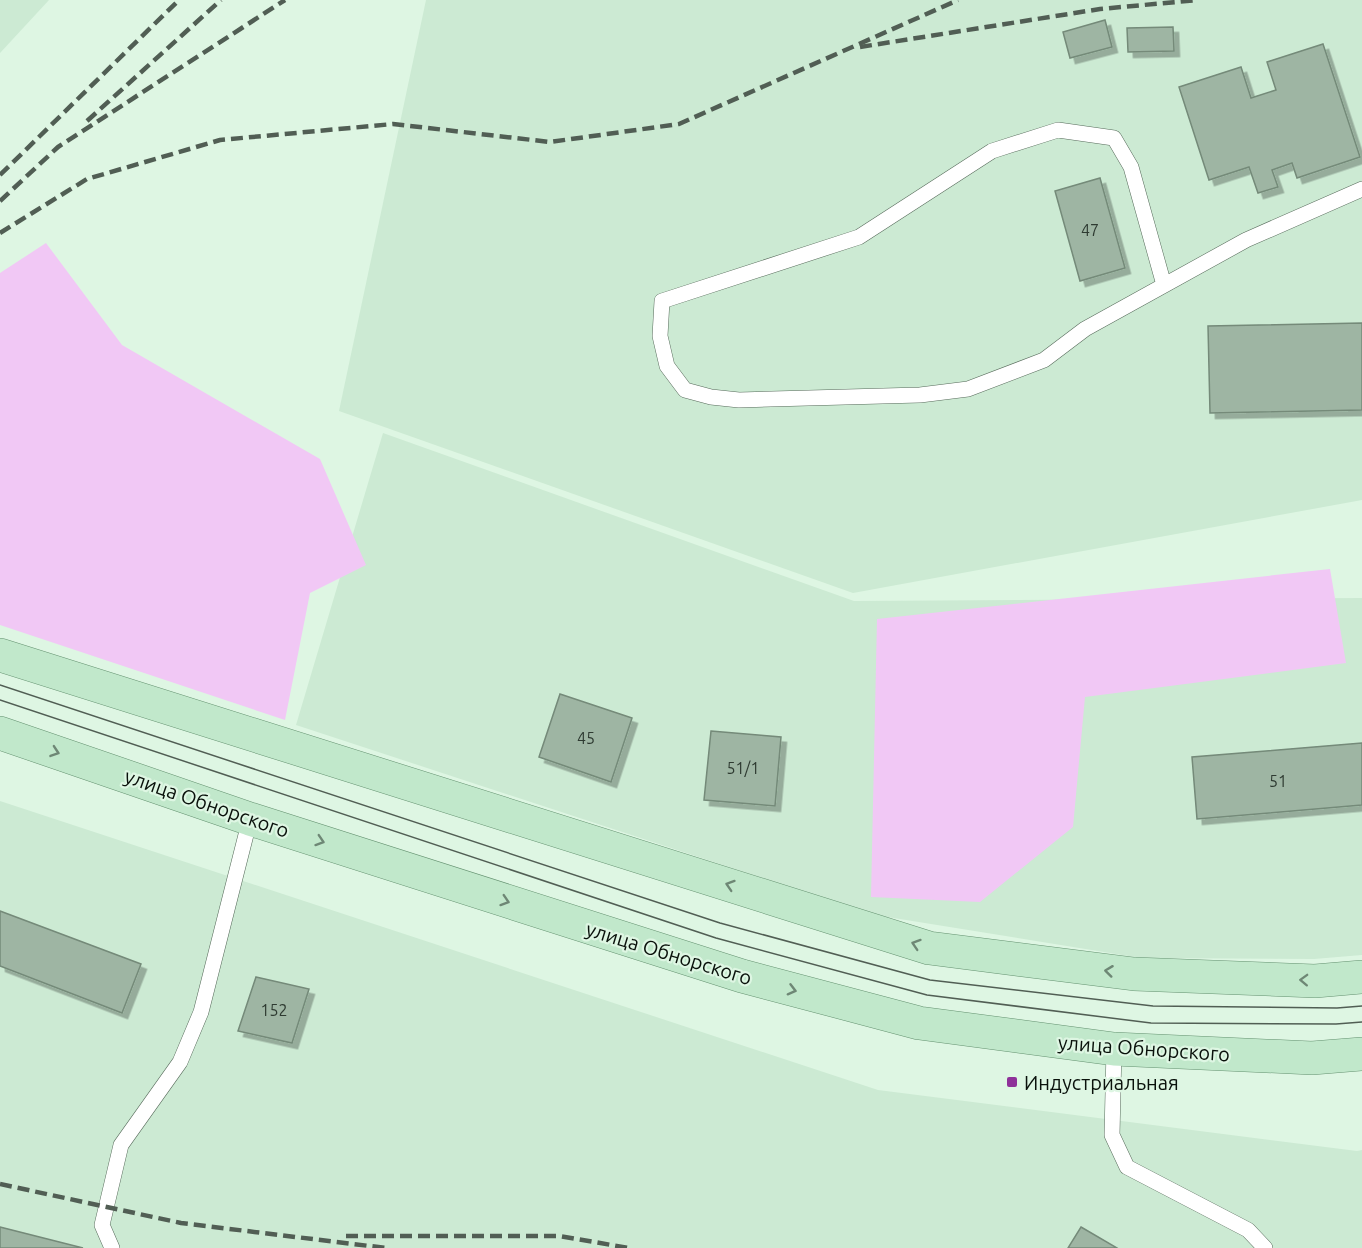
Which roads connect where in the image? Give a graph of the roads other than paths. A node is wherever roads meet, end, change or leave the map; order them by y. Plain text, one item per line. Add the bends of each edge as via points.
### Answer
1 (1362, 189) edge
2 (1164, 285) junction
3 (0, 655) edge
4 (0, 733) edge
5 (250, 819) junction
6 (1362, 977) edge
7 (1114, 1049) junction
8 (1362, 1054) edge
9 (112, 1248) edge
10 (1265, 1248) edge

1 - 2 lane via 1246,240
2 - 2 lane via 1085,329 1044,360 968,389 920,395 739,400 711,397 685,390 667,366 660,336 662,301 859,237 992,151 1058,130 1114,138 1131,166
6 -> 3 main road via 1315,981 1134,974 929,948
4 -> 5 main road, улица Обнорского
5 -> 7 main road, улица Обнорского via 742,976 919,1023
5 - 9 lane via 201,1012 180,1062 122,1145 102,1225
7 - 8 main road, улица Обнорского via 1312,1058
7 - 10 lane via 1112,1135 1127,1167 1248,1230

